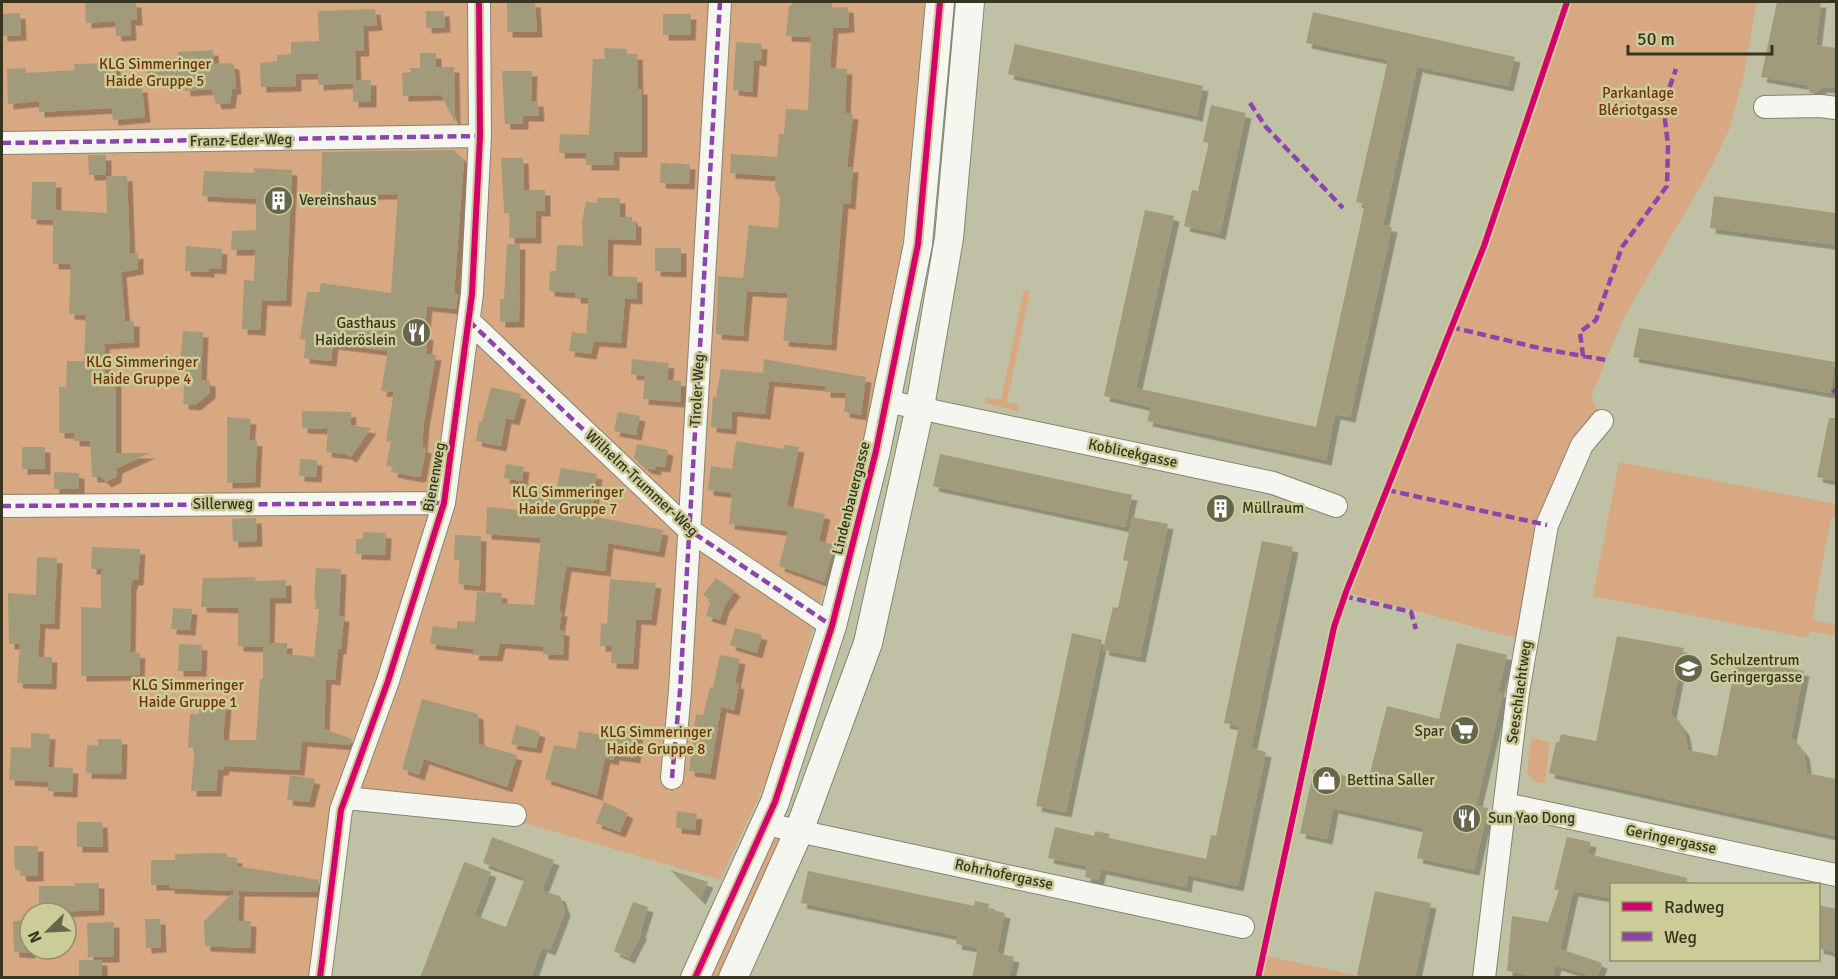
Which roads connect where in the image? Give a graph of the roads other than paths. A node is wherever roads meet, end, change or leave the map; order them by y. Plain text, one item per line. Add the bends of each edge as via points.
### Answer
1 (479, 2) edge
2 (720, 2) edge
3 (940, 2) edge
4 (970, 2) edge
5 (1765, 107) dead end
6 (1836, 108) edge
7 (480, 136) junction
8 (2, 143) edge
9 (469, 321) junction
10 (886, 401) junction
11 (920, 407) junction
12 (1602, 421) dead end
13 (444, 503) junction
14 (2, 506) edge
15 (1336, 506) dead end
16 (689, 530) junction
17 (832, 626) junction
18 (672, 778) dead end
19 (346, 798) junction
20 (1506, 804) junction
21 (515, 815) dead end
22 (766, 824) junction
23 (799, 831) junction
24 (1836, 875) edge
25 (1243, 927) dead end
26 (320, 978) edge
27 (695, 978) edge
28 (732, 978) edge
29 (1484, 978) edge

1 - 7 street, Bienenweg
2 - 16 street, Tiroler Weg
3 - 10 street, Lindenbauergasse via 918,244
4 - 11 street via 949,238
5 - 6 street
7 - 8 street, Franz-Eder-Weg
7 - 9 street, Bienenweg
9 - 13 street, Bienenweg
9 - 16 street, Wilhelm-Trummer-Weg
10 - 11 street, Koblicekgasse
10 - 17 street, Lindenbauergasse
11 - 15 street, Koblicekgasse via 1272,483
11 - 23 street via 868,644
12 - 20 street, Seeschlachtweg via 1582,445 1547,525 1518,692
13 - 14 street, Sillerweg
13 - 19 street, Bienenweg
16 - 17 street, Wilhelm-Trummer-Weg
16 - 18 street, Tiroler Weg
17 - 22 street, Lindenbauergasse
19 - 21 street
19 - 26 street, Bienenweg
20 - 24 street, Geringergasse
20 - 29 street, Seeschlachtweg
22 - 23 street, Rohrhofergasse
22 - 27 street, Lindenbauergasse
23 - 25 street, Rohrhofergasse
23 - 28 street

